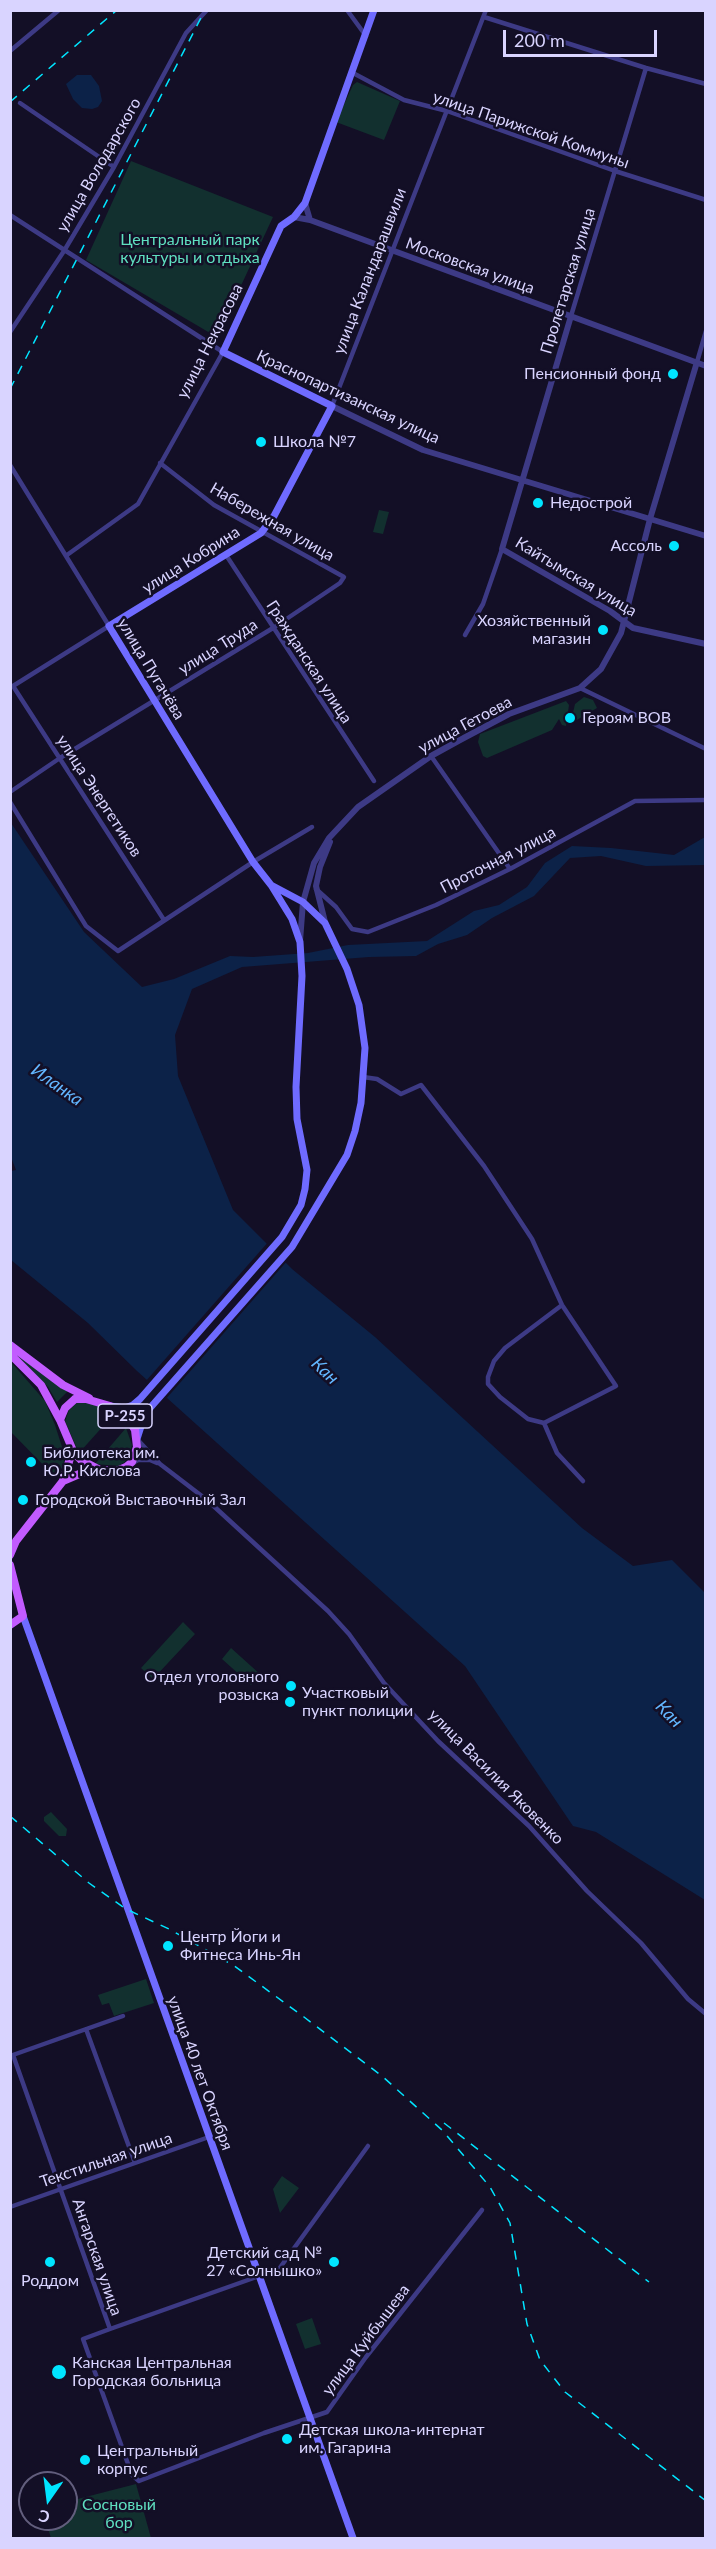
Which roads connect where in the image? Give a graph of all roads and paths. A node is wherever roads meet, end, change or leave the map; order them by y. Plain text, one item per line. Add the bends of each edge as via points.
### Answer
1 (59, 10) edge
2 (207, 10) edge
3 (347, 10) edge
4 (374, 10) edge
5 (486, 10) edge
6 (484, 17) junction
7 (366, 36) junction
8 (10, 51) edge
9 (646, 68) junction
10 (353, 73) junction
11 (705, 84) edge
12 (20, 103) dead end
13 (447, 111) junction
14 (114, 167) junction
15 (615, 171) junction
16 (705, 200) edge
17 (305, 203) junction
18 (10, 215) edge
19 (294, 217) junction
20 (310, 220) junction
21 (64, 251) junction
22 (392, 252) junction
23 (571, 316) junction
24 (705, 331) edge
25 (10, 332) edge
26 (223, 352) junction
27 (697, 362) junction
28 (705, 366) edge
29 (332, 406) junction
30 (160, 463) junction
31 (10, 465) edge
32 (524, 481) junction
33 (650, 519) junction
34 (261, 533) junction
35 (705, 536) edge
36 (502, 549) junction
37 (67, 555) junction
38 (226, 555) junction
39 (344, 577) joint
40 (624, 622) junction
41 (109, 626) junction
42 (273, 628) junction
43 (465, 635) dead end
44 (705, 644) edge
45 (13, 686) joint
46 (580, 688) junction
47 (154, 700) junction
48 (705, 749) edge
49 (431, 756) junction
50 (60, 758) junction
51 (374, 781) dead end
52 (10, 792) edge
53 (705, 800) edge
54 (10, 802) edge
55 (312, 827) dead end
56 (337, 828) junction
57 (253, 862) junction
58 (510, 868) junction
59 (271, 885) junction
60 (316, 889) junction
61 (303, 902) junction
62 (164, 920) junction
63 (325, 923) junction
64 (300, 942) junction
65 (363, 1077) junction
66 (562, 1305) junction
67 (10, 1345) edge
68 (10, 1354) edge
69 (98, 1402) junction
70 (110, 1406) junction
71 (60, 1420) junction
72 (544, 1423) junction
73 (137, 1439) junction
74 (70, 1446) junction
75 (160, 1464) junction
76 (126, 1467) junction
77 (100, 1470) junction
78 (584, 1480) dead end
79 (63, 1481) junction
80 (10, 1555) edge
81 (10, 1565) edge
82 (22, 1616) junction
83 (10, 1625) edge
84 (705, 2014) edge
85 (123, 2016) dead end
86 (86, 2029) junction
87 (12, 2056) edge
88 (209, 2137) junction
89 (368, 2146) dead end
90 (135, 2163) junction
91 (60, 2189) junction
92 (10, 2207) edge
93 (482, 2210) dead end
94 (259, 2277) junction
95 (110, 2329) junction
96 (310, 2418) junction
97 (139, 2481) joint
98 (353, 2538) edge

1 - 8 street
2 - 14 street, улица Володарского via 186,33
3 - 7 street
4 - 7 main road, улица Некрасова
5 - 6 street, улица Каландарашвили
6 - 9 street
6 - 13 street, улица Каландарашвили
7 - 10 main road, улица Некрасова
9 - 11 street
9 - 15 street, Пролетарская улица
10 - 13 street, улица Парижской Коммуны via 404,100
10 - 17 main road, улица Некрасова
12 - 14 street
13 - 15 street, улица Парижской Коммуны
13 - 22 street, улица Каландарашвили
14 - 21 street, улица Володарского
15 - 16 street, улица Парижской Коммуны
15 - 23 street, Пролетарская улица
17 - 19 main road, улица Некрасова
17 - 20 street
18 - 21 street, Краснопартизанская улица
19 - 20 street, Московская улица
19 - 26 main road, улица Некрасова via 281,226
20 - 22 street, Московская улица
21 - 25 street, улица Володарского
21 - 26 street, Краснопартизанская улица
22 - 23 street, Московская улица
22 - 29 street, улица Каландарашвили
23 - 27 street, Московская улица
23 - 32 street, Пролетарская улица
24 - 27 street
26 - 29 main road, Краснопартизанская улица
26 - 30 street, улица Некрасова
27 - 28 street, Московская улица
27 - 33 street, улица Гетоева
29 - 32 street, Краснопартизанская улица via 423,450
29 - 34 main road, улица Каландарашвили via 274,516
30 - 34 street, Набережная улица via 214,505
30 - 37 street, улица Некрасова via 138,504
31 - 37 street, улица Пугачёва
32 - 33 street, Краснопартизанская улица
32 - 36 street, Пролетарская улица
33 - 35 street, Краснопартизанская улица
33 - 40 street, улица Гетоева
34 - 38 main road, улица Кобрина
34 - 39 street, Набережная улица
36 - 40 street, Кайтымская улица
36 - 43 street, Пролетарская улица via 483,604
37 - 41 street, улица Пугачёва
38 - 41 main road, улица Кобрина
38 - 42 street, Гражданская улица
39 - 42 street, улица Труда
40 - 44 street, Кайтымская улица via 633,628
40 - 46 street, улица Гетоева via 601,669
41 - 45 street, улица Кобрина
41 - 47 main road, улица Пугачёва / Р-255
42 - 47 street, улица Труда
42 - 51 street, Гражданская улица
45 - 50 street, улица Энергетиков
46 - 48 street
46 - 49 street, улица Гетоева via 509,714
47 - 50 street, улица Труда
47 - 57 main road, улица Пугачёва / Р-255
49 - 56 street, улица Гетоева via 358,807
49 - 58 street
50 - 52 street, улица Труда
50 - 62 street, улица Энергетиков
53 - 58 street, Проточная улица via 635,801
54 - 62 street via 86,926 118,951
55 - 57 street
56 - 60 street via 320,867
56 - 61 street via 314,863
57 - 59 main road, улица Пугачёва / Р-255
57 - 62 street
58 - 60 street, Проточная улица via 436,905 368,932 352,929
59 - 61 main road, Р-255
59 - 64 main road, Р-255 via 292,919
60 - 63 street
61 - 63 main road, Р-255
61 - 64 street
63 - 65 main road, Р-255 via 359,1005 366,1048
64 - 70 main road, Р-255 via 296,1087 297,1119 307,1170 301,1205 282,1237 140,1399 125,1408
65 - 66 street via 377,1079 401,1094 421,1085 484,1166 532,1239
65 - 73 main road, Р-255 via 357,1123 347,1155 292,1246 150,1408
66 - 72 street via 616,1386
66 - 72 street via 505,1347 488,1377 488,1384 519,1412
67 - 69 main road, Р-255 via 63,1385
68 - 71 main road via 41,1385
69 - 70 main road, Р-255
69 - 71 main road, Р-255 via 75,1399
70 - 73 main road, Р-255 via 129,1420
71 - 74 main road
72 - 78 street via 557,1453
73 - 75 street, улица Василия Яковенко
73 - 76 main road, Р-255 via 135,1455
74 - 77 main road via 81,1460
74 - 79 main road
75 - 76 street via 138,1461
75 - 84 street, улица Василия Яковенко via 207,1500 328,1611 422,1724 529,1826
76 - 77 main road
77 - 79 main road
79 - 80 main road via 16,1541
81 - 82 main road
82 - 83 main road
82 - 88 main road, улица 40 лет Октября
85 - 86 street
86 - 87 street
86 - 90 street
87 - 91 street, Ангарская улица
88 - 90 street, Текстильная улица
88 - 94 main road, улица 40 лет Октября
89 - 94 street via 279,2269
90 - 91 street, Текстильная улица
91 - 92 street, Текстильная улица
91 - 95 street, Ангарская улица
93 - 96 street, улица Куйбышева via 327,2412
94 - 95 street
94 - 96 main road, улица 40 лет Октября
95 - 97 street, Ангарская улица via 83,2339 132,2475
96 - 97 street, улица Куйбышева
96 - 98 main road, улица 40 лет Октября

